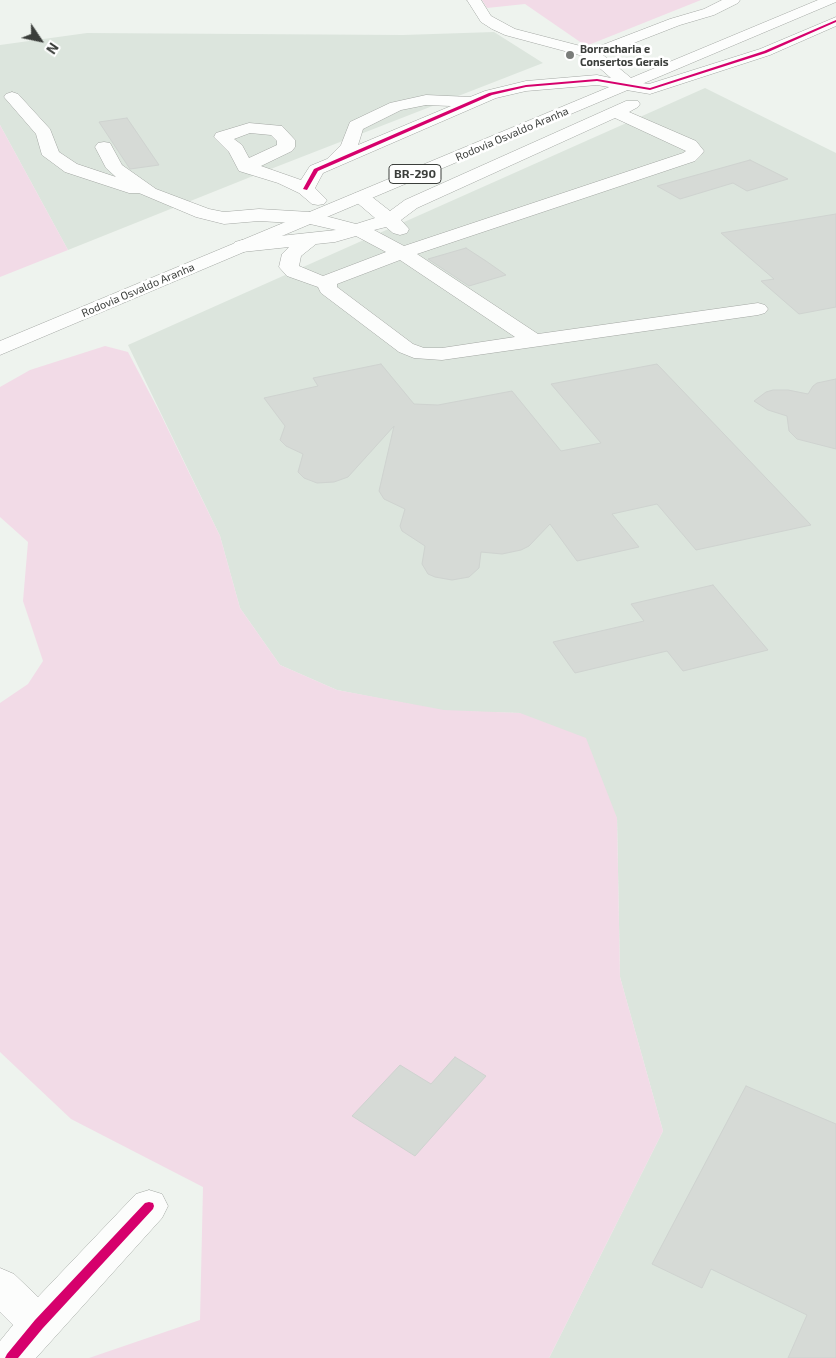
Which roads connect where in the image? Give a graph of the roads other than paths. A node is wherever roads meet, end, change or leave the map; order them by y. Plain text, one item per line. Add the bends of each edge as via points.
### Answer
1 (474, 0) edge
2 (733, 0) edge
3 (830, 0) edge
4 (836, 21) edge
5 (592, 54) junction
6 (630, 84) junction
7 (650, 89) junction
8 (12, 97) dead end
9 (474, 101) junction
10 (616, 112) junction
11 (104, 147) dead end
12 (334, 161) junction
13 (245, 167) dead end
14 (418, 173) junction
15 (305, 189) junction
16 (150, 193) junction
17 (360, 197) junction
18 (411, 204) junction
19 (332, 208) junction
20 (310, 218) junction
21 (391, 219) junction
22 (360, 230) junction
23 (310, 240) junction
24 (242, 246) junction
25 (409, 251) junction
26 (327, 284) junction
27 (758, 308) dead end
28 (541, 340) junction
29 (0, 349) edge
30 (149, 1206) dead end
31 (0, 1286) edge
32 (39, 1324) junction
33 (11, 1358) edge

1 - 5 main road via 486,19 510,32
2 - 5 main road via 709,12
3 - 6 main road, Rodovia Osvaldo Aranha / BR-290
4 - 7 main road via 765,52
5 - 6 main road
6 - 7 main road
6 - 9 main road via 597,80 526,86
6 - 14 main road, Rodovia Osvaldo Aranha / BR-290
7 - 10 main road via 639,100
8 - 16 main road via 44,132 51,155 71,168
9 - 12 main road
9 - 12 main road via 426,100 396,106 356,126 349,147
10 - 18 main road
10 - 25 main road via 690,145 695,151 689,157
11 - 16 main road via 115,168
12 - 15 main road via 316,170
13 - 15 main road
14 - 17 main road, Rodovia Osvaldo Aranha / BR-290
14 - 18 main road
15 - 19 main road
16 - 20 main road via 224,218 259,215
17 - 19 main road, Rodovia Osvaldo Aranha / BR-290
17 - 21 main road
18 - 21 main road
19 - 20 main road, Rodovia Osvaldo Aranha / BR-290
20 - 22 main road
20 - 24 main road, Rodovia Osvaldo Aranha / BR-290
21 - 22 main road
21 - 25 main road
22 - 23 main road
22 - 25 main road
23 - 24 main road
23 - 26 main road via 292,254 289,267 294,272
24 - 29 main road, Rodovia Osvaldo Aranha / BR-290
25 - 26 main road via 330,280
25 - 28 main road
26 - 28 main road via 328,289 406,348 421,354
27 - 28 main road
30 - 32 main road
31 - 32 main road
32 - 33 main road

